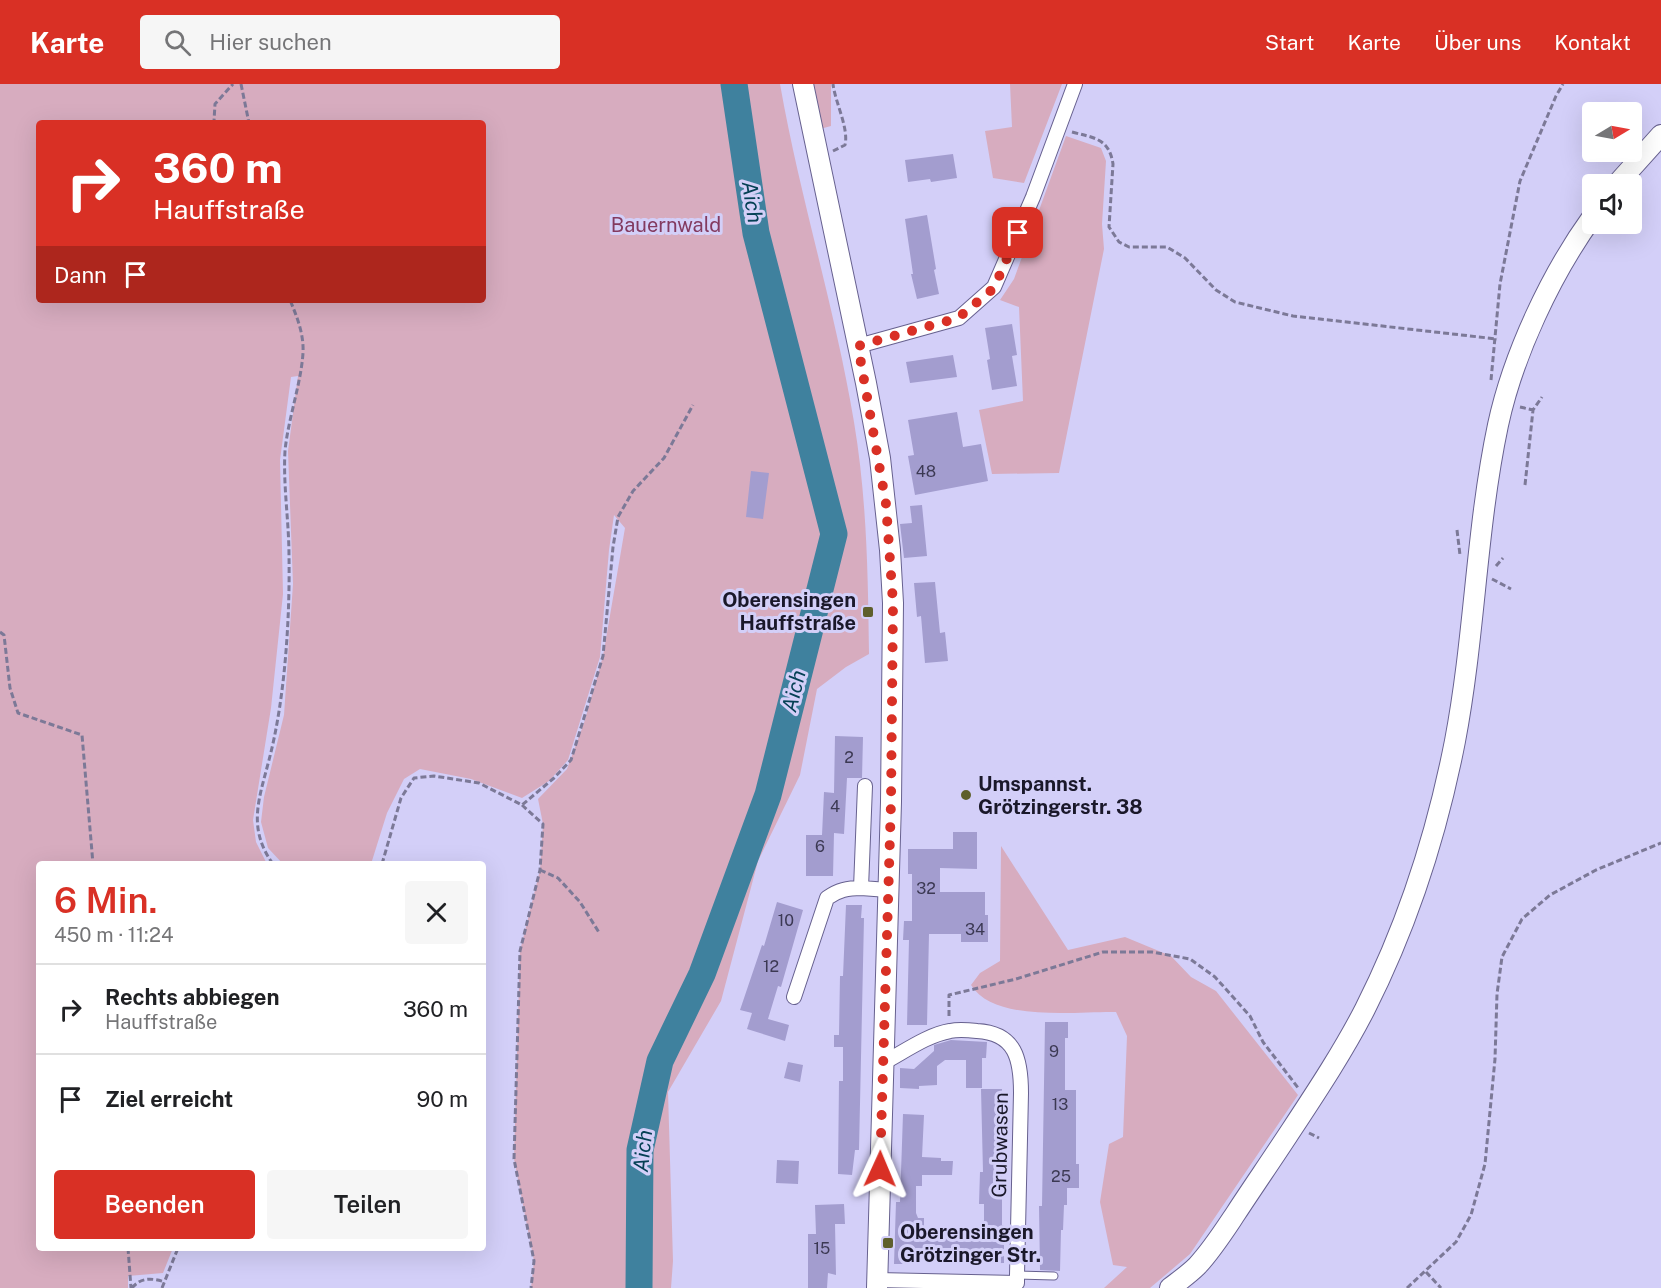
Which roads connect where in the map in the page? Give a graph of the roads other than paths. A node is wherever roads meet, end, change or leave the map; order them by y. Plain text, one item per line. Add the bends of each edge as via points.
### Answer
1 (803, 84) edge
2 (1075, 84) edge
3 (1661, 135) edge
4 (1626, 174) edge
5 (1582, 233) edge
6 (858, 346) junction
7 (865, 786) dead end
8 (861, 888) junction
9 (888, 890) junction
10 (794, 996) dead end
11 (883, 1063) junction
12 (1017, 1275) junction
13 (1054, 1276) dead end
14 (877, 1284) edge
15 (1170, 1288) edge

1 - 6 main road
2 - 6 street via 1034,197 994,288 958,318
3 - 4 main road
5 - 15 main road via 1538,313 1498,425 1455,740 1440,809 1400,932 1365,1010 1310,1102 1219,1238 1197,1266
6 - 9 main road via 885,492 892,592
7 - 8 street
8 - 9 street
8 - 10 street via 847,888 827,898
9 - 11 main road
11 - 12 street, Grubwasen via 949,1031 989,1031 1001,1036 1017,1055 1021,1068
11 - 14 main road
12 - 13 lane
12 - 14 street via 1017,1283

